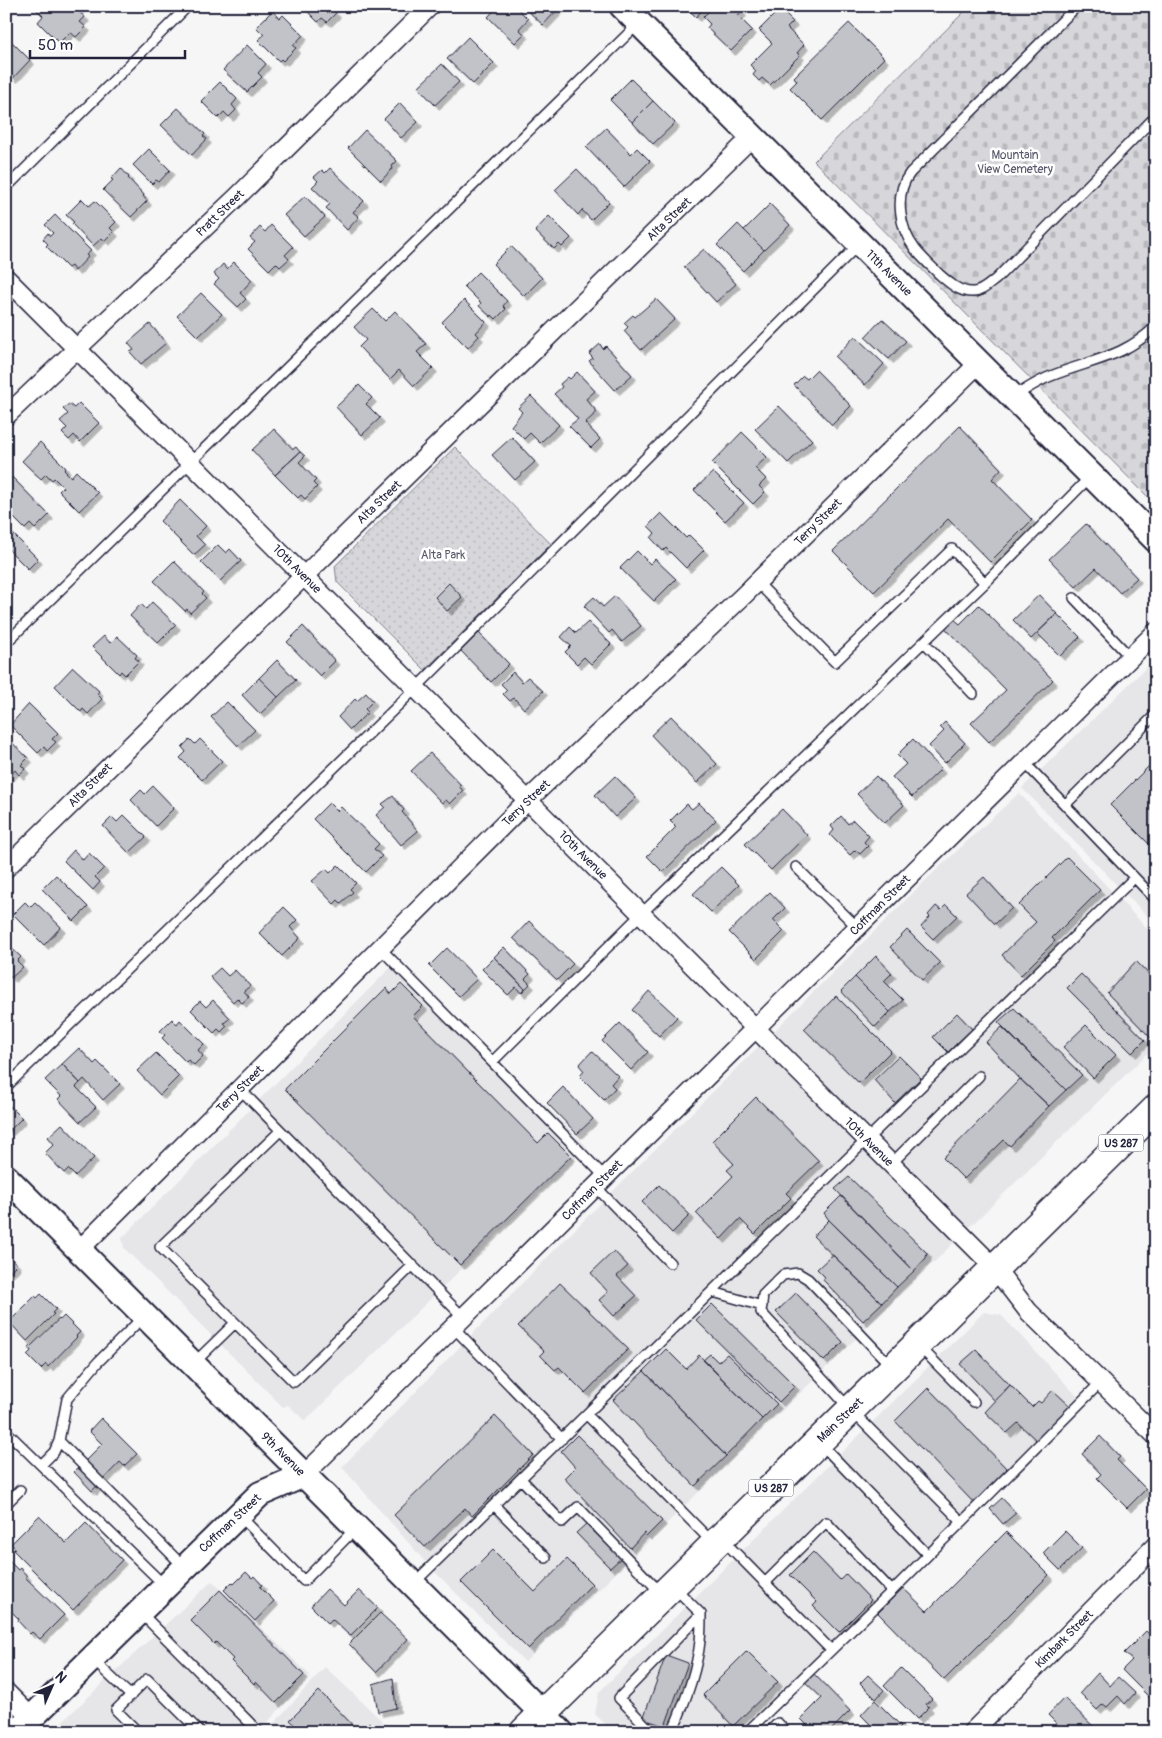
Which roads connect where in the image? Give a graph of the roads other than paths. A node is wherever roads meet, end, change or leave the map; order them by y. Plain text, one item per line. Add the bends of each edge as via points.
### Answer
1 (188, 6) edge
2 (430, 6) edge
3 (1077, 6) edge
4 (628, 11) edge
5 (1156, 116) edge
6 (752, 136) junction
7 (6, 188) edge
8 (859, 243) junction
9 (6, 278) edge
10 (1156, 326) edge
11 (77, 348) junction
12 (979, 363) junction
13 (1013, 397) junction
14 (6, 416) edge
15 (191, 462) junction
16 (1091, 476) junction
17 (1156, 540) edge
18 (304, 576) junction
19 (757, 582) junction
20 (985, 584) junction
21 (1074, 598) dead end
22 (1156, 632) edge
23 (924, 642) junction
24 (6, 643) edge
25 (1130, 657) junction
26 (416, 688) junction
27 (973, 694) dead end
28 (1156, 714) edge
29 (1024, 762) junction
30 (528, 800) junction
31 (1064, 805) junction
32 (796, 867) dead end
33 (6, 868) edge
34 (1134, 878) junction
35 (1156, 900) edge
36 (641, 914) junction
37 (857, 927) junction
38 (380, 948) junction
39 (755, 1028) junction
40 (492, 1062) junction
41 (979, 1076) dead end
42 (6, 1087) edge
43 (240, 1090) junction
44 (1156, 1109) edge
45 (280, 1131) junction
46 (867, 1140) junction
47 (891, 1164) junction
48 (6, 1176) edge
49 (600, 1182) junction
50 (79, 1250) junction
51 (670, 1263) dead end
52 (413, 1266) junction
53 (995, 1268) junction
54 (713, 1292) junction
55 (762, 1306) junction
56 (145, 1315) junction
57 (458, 1322) junction
58 (235, 1323) junction
59 (917, 1344) junction
60 (193, 1364) junction
61 (893, 1368) junction
62 (1101, 1382) junction
63 (974, 1402) dead end
64 (851, 1410) junction
65 (587, 1415) junction
66 (6, 1431) edge
67 (1156, 1436) edge
68 (562, 1439) junction
69 (59, 1440) junction
70 (818, 1442) junction
71 (41, 1465) junction
72 (304, 1475) junction
73 (521, 1479) junction
74 (20, 1490) dead end
75 (6, 1504) edge
76 (494, 1505) junction
77 (239, 1514) junction
78 (962, 1522) junction
79 (357, 1527) junction
80 (718, 1541) junction
81 (1156, 1546) edge
82 (928, 1555) junction
83 (546, 1558) dead end
84 (184, 1567) junction
85 (766, 1582) junction
86 (413, 1584) junction
87 (165, 1586) junction
88 (668, 1590) junction
89 (892, 1591) junction
90 (140, 1611) junction
91 (701, 1614) junction
92 (831, 1650) junction
93 (92, 1659) junction
94 (6, 1692) edge
95 (131, 1696) junction
96 (24, 1725) edge
97 (542, 1726) edge
98 (138, 1732) edge
99 (200, 1732) edge
100 (259, 1732) edge
101 (652, 1732) edge
102 (672, 1732) edge
103 (747, 1732) edge
104 (769, 1732) edge
105 (786, 1732) edge
106 (972, 1732) edge

1 - 7 lane
2 - 11 street, Pratt Street via 237,197
3 - 5 lane via 905,180 900,200 905,230 915,249 951,284 966,291 981,290 996,279
4 - 6 street, 11th Avenue
4 - 15 lane
6 - 8 street, 11th Avenue
6 - 18 street, Alta Street
8 - 12 street, 11th Avenue
8 - 26 lane
9 - 11 street, 10th Avenue
10 - 13 lane via 1124,351 1050,376
11 - 14 street, Pratt Street
11 - 15 street, 10th Avenue
12 - 13 street, 11th Avenue
12 - 19 street, Terry Street
13 - 16 street, 11th Avenue
15 - 18 street, 10th Avenue
15 - 24 lane
16 - 17 street, 11th Avenue
16 - 20 lane
18 - 26 street, 10th Avenue
18 - 33 street, Alta Street
19 - 20 lane via 834,662 952,549
19 - 30 street, Terry Street
20 - 23 lane
21 - 25 lane
22 - 25 street, Coffman Street
23 - 27 lane
23 - 36 lane
25 - 29 street, Coffman Street
26 - 30 street, 10th Avenue
26 - 42 lane
28 - 31 lane
29 - 31 lane
29 - 37 street, Coffman Street
30 - 36 street, 10th Avenue
30 - 38 street, Terry Street
31 - 34 lane
32 - 37 lane
34 - 35 lane
34 - 46 lane
36 - 39 street, 10th Avenue
36 - 40 lane
37 - 39 street, Coffman Street
38 - 40 lane
38 - 43 street, Terry Street
39 - 46 street, 10th Avenue
39 - 49 street, Coffman Street
40 - 49 lane
41 - 47 lane
43 - 45 lane
43 - 50 street, Terry Street
44 - 53 highway, Main Street / US 287
45 - 52 lane
45 - 58 lane via 160,1247
46 - 47 street, 10th Avenue
46 - 54 lane
47 - 53 street, 10th Avenue
48 - 50 street, 9th Avenue
49 - 51 lane
49 - 57 street, Coffman Street
50 - 56 street, 9th Avenue
52 - 57 lane
52 - 58 lane via 294,1382
53 - 59 highway, Main Street / US 287
53 - 62 street, 10th Avenue via 1028,1311
54 - 55 lane
54 - 65 lane
55 - 61 lane via 763,1295 783,1275 798,1273 808,1279
55 - 64 lane via 761,1312
56 - 60 street, 9th Avenue
56 - 69 lane via 67,1399
57 - 68 lane
57 - 72 street, Coffman Street
58 - 60 lane
59 - 61 highway, Main Street / US 287
59 - 63 lane
60 - 72 street, 9th Avenue
61 - 64 highway, Main Street / US 287
62 - 67 street, 10th Avenue
62 - 78 lane
64 - 70 highway, Main Street / US 287
64 - 78 lane
65 - 68 lane
65 - 80 lane
66 - 71 lane
68 - 73 lane
69 - 71 lane via 54,1452
69 - 84 lane
70 - 80 highway, Main Street / US 287
70 - 82 lane
71 - 87 lane
72 - 77 street, Coffman Street via 260,1494
72 - 79 street, 9th Avenue
73 - 76 lane
73 - 88 lane via 562,1522 578,1507
74 - 75 lane
76 - 83 lane
76 - 86 lane
77 - 79 lane via 304,1581
77 - 84 street, Coffman Street
78 - 82 lane
79 - 86 street, 9th Avenue
80 - 85 lane
80 - 88 highway, Main Street / US 287
81 - 106 street, Kimbark Street
82 - 89 lane
84 - 87 street, Coffman Street
85 - 89 lane via 826,1522
85 - 92 lane
86 - 97 street, 9th Avenue
87 - 90 street, Coffman Street
88 - 91 lane
88 - 97 highway, Main Street / US 287
89 - 92 lane
90 - 93 street, Coffman Street
90 - 100 lane
91 - 101 lane via 619,1698
91 - 102 lane via 696,1660
92 - 103 lane
93 - 95 lane
93 - 96 street, Coffman Street
94 - 96 street
95 - 98 lane via 116,1710
95 - 99 lane via 147,1679
104 - 105 lane via 778,1723

